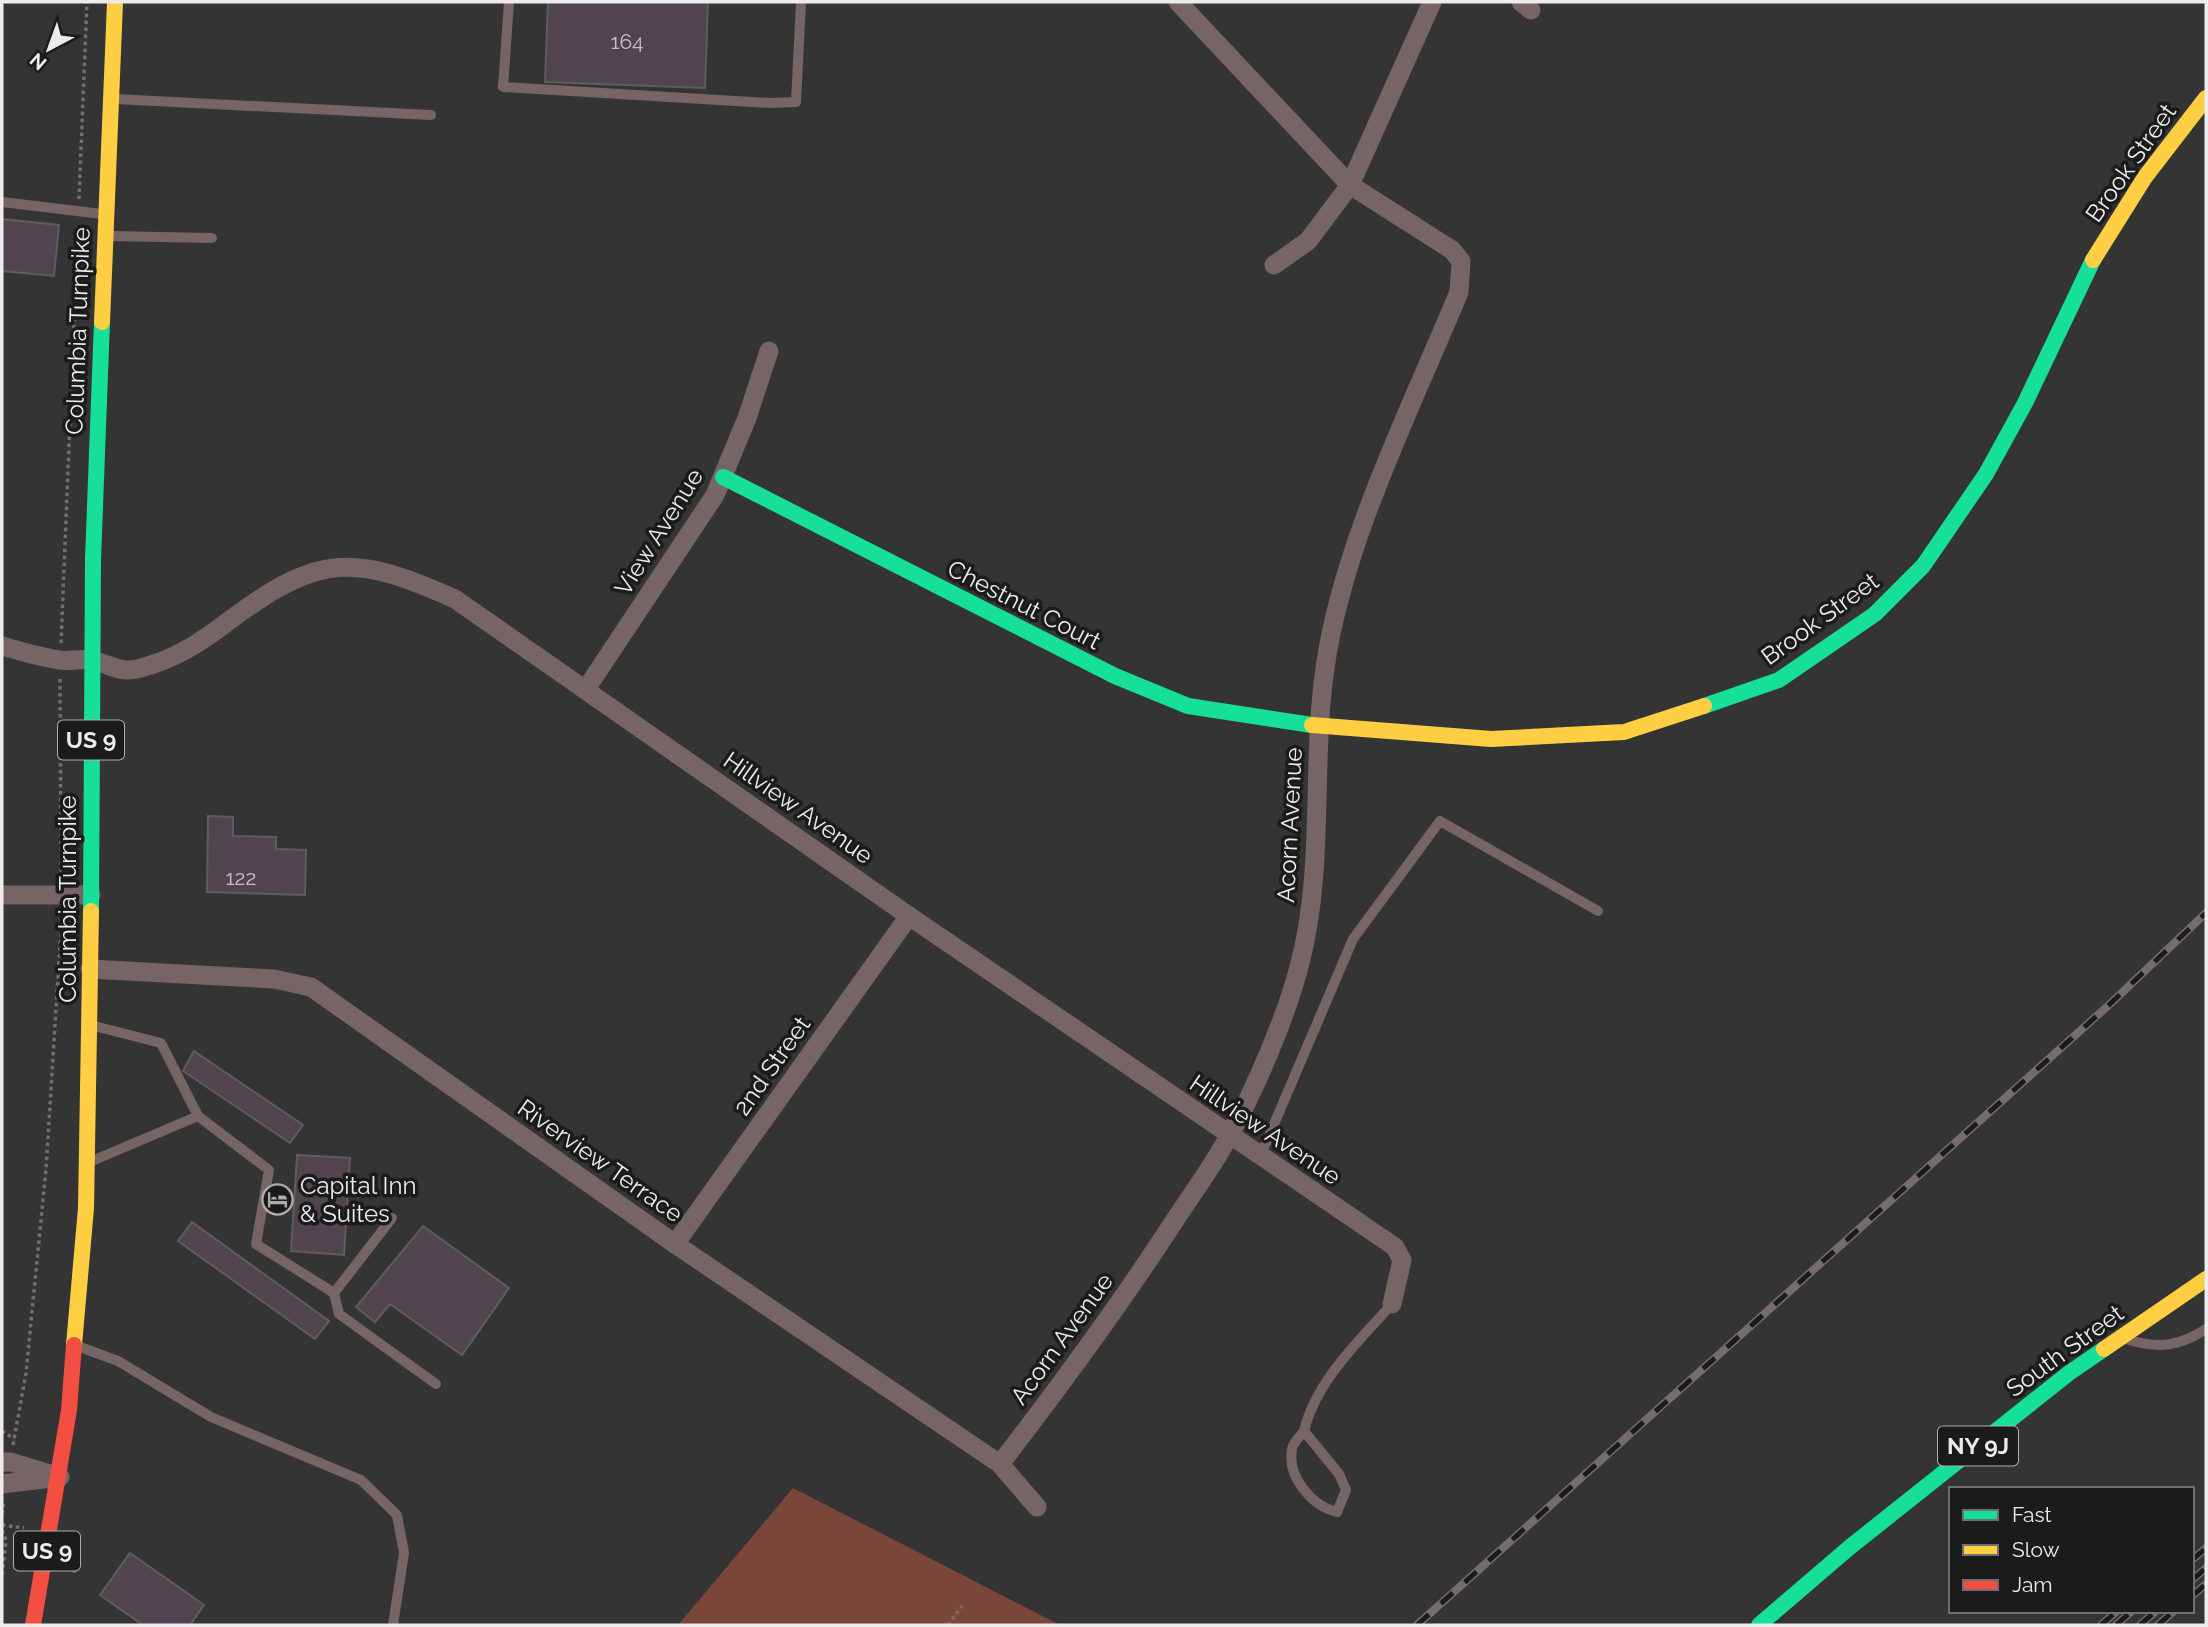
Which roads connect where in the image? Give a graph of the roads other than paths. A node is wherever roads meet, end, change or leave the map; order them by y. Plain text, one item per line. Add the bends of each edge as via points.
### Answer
1 (115, 2) edge
2 (509, 2) edge
3 (801, 2) edge
4 (1178, 2) edge
5 (1432, 2) edge
6 (111, 98) junction
7 (2206, 98) edge
8 (431, 115) dead end
9 (1350, 185) junction
10 (2, 202) edge
11 (106, 214) junction
12 (105, 236) junction
13 (212, 237) dead end
14 (1274, 265) dead end
15 (769, 351) dead end
16 (723, 477) junction
17 (2, 646) edge
18 (91, 660) junction
19 (586, 690) junction
20 (1319, 726) junction
21 (2, 895) edge
22 (91, 895) junction
23 (1598, 911) dead end
24 (909, 916) junction
25 (90, 969) junction
26 (90, 1025) junction
27 (198, 1116) junction
28 (1230, 1135) junction
29 (1260, 1157) junction
30 (88, 1163) junction
31 (392, 1218) dead end
32 (675, 1244) junction
33 (2206, 1279) edge
34 (334, 1293) junction
35 (1392, 1304) joint
36 (2206, 1329) edge
37 (2121, 1337) junction
38 (76, 1346) junction
39 (436, 1384) dead end
40 (1304, 1431) junction
41 (2, 1462) edge
42 (1000, 1464) junction
43 (60, 1477) junction
44 (2, 1484) edge
45 (1037, 1507) dead end
46 (33, 1625) edge
47 (393, 1625) edge
48 (1759, 1625) edge

1 - 6 main road, Columbia Turnpike / US 9
2 - 3 lane via 503,87 769,103 796,102
4 - 9 street
5 - 9 street
6 - 8 lane
6 - 11 main road, Columbia Turnpike / US 9
7 - 20 main road, Brook Street via 2107,234 1986,474 1923,566 1875,614 1779,680 1624,732 1491,738
9 - 14 street via 1308,241
9 - 20 street, Acorn Avenue via 1437,239 1461,261 1459,292 1378,486 1338,603
10 - 11 lane
11 - 12 main road, Columbia Turnpike / US 9
12 - 13 lane
12 - 18 main road, Columbia Turnpike / US 9
15 - 16 street, View Avenue
16 - 19 street, View Avenue via 702,519
16 - 20 main road, Chestnut Court via 1115,676 1188,706
17 - 18 street, Hillview Avenue via 60,660
18 - 19 street, Hillview Avenue via 114,670 134,670 172,659 299,575 357,566 393,573 455,599
18 - 22 main road, Columbia Turnpike / US 9
19 - 24 street, Hillview Avenue
20 - 28 street, Acorn Avenue via 1313,899 1300,965 1278,1028
21 - 22 street
22 - 25 main road, Columbia Turnpike / US 9
23 - 29 lane via 1440,821 1353,939
24 - 28 street, Hillview Avenue
24 - 32 street, 2nd Street
25 - 26 main road, Columbia Turnpike / US 9
25 - 32 street, Riverview Terrace via 274,979 312,987
26 - 27 lane via 161,1043
26 - 30 main road, Columbia Turnpike / US 9
27 - 30 lane
27 - 34 lane via 269,1170 256,1244
28 - 29 street, Hillview Avenue
28 - 42 street, Acorn Avenue via 1117,1309
29 - 35 street, Hillview Avenue via 1400,1251
30 - 38 main road, Columbia Turnpike / US 9
31 - 34 lane
32 - 42 street, Riverview Terrace
33 - 37 main road, South Street / NY 9J
34 - 39 lane via 339,1314
35 - 40 lane via 1342,1360 1309,1412
36 - 37 lane via 2186,1341 2162,1346
37 - 48 main road, South Street / NY 9J via 2068,1373
38 - 43 main road, Columbia Turnpike / US 9
38 - 47 lane via 118,1360 211,1417 361,1480 397,1515 404,1553
40 - 40 lane via 1339,1474 1346,1490 1337,1512 1322,1509 1302,1488 1292,1465 1292,1446
41 - 43 street
42 - 45 street, Riverview Terrace
43 - 44 street
43 - 46 main road, Columbia Turnpike / US 9

